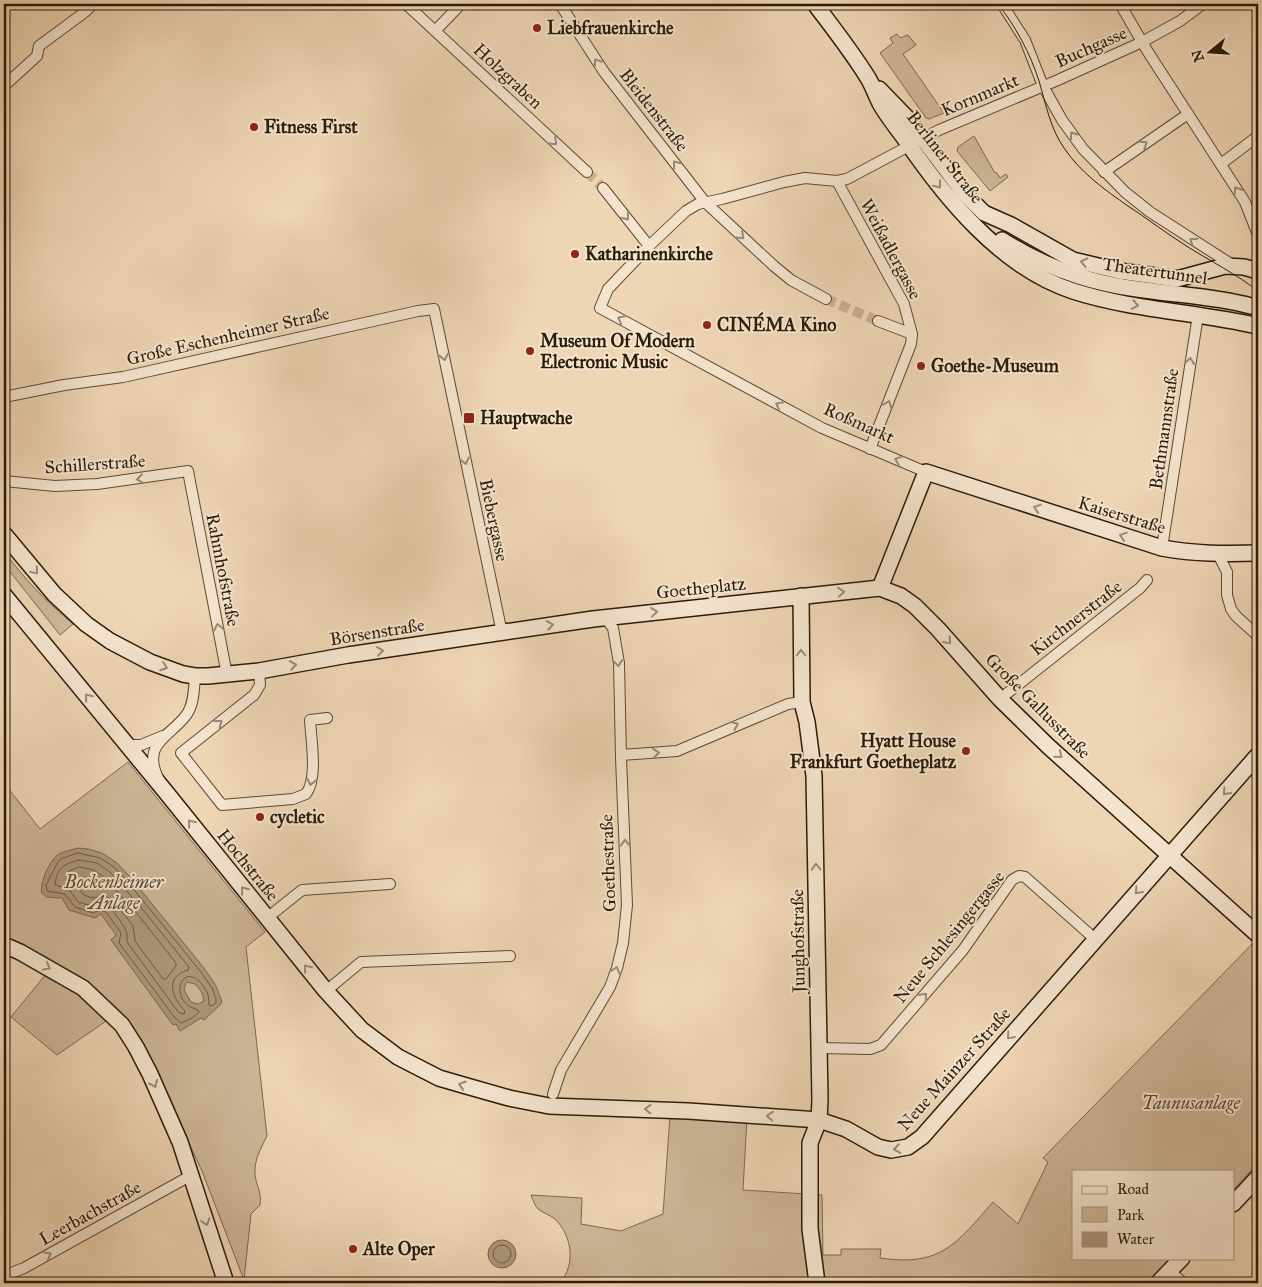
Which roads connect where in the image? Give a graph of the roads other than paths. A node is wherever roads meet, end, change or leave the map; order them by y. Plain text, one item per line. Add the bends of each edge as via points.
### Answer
1 (93, 4) edge
2 (406, 4) edge
3 (461, 4) edge
4 (560, 4) edge
5 (815, 4) edge
6 (1002, 4) edge
7 (1120, 4) edge
8 (1203, 4) edge
9 (435, 30) junction
10 (1142, 42) junction
11 (4, 86) edge
12 (1043, 86) junction
13 (1188, 114) junction
14 (1258, 136) edge
15 (916, 142) junction
16 (1221, 164) junction
17 (587, 172) tunnel mouth
18 (1104, 172) junction
19 (837, 181) junction
20 (603, 188) tunnel mouth
21 (705, 202) junction
22 (978, 218) junction
23 (1258, 234) edge
24 (649, 246) junction
25 (1234, 266) junction
26 (1258, 271) edge
27 (826, 299) tunnel mouth
28 (1251, 306) dead end
29 (600, 308) joint
30 (434, 309) joint
31 (1198, 315) junction
32 (878, 321) tunnel mouth
33 (1258, 326) edge
34 (912, 334) junction
35 (4, 389) edge
36 (29, 391) junction
37 (4, 397) edge
38 (870, 449) junction
39 (188, 471) joint
40 (926, 472) junction
41 (4, 481) edge
42 (4, 534) edge
43 (1162, 548) junction
44 (1258, 553) edge
45 (1218, 554) junction
46 (1148, 580) dead end
47 (880, 588) junction
48 (4, 596) edge
49 (801, 596) junction
50 (605, 618) junction
51 (502, 633) junction
52 (1258, 636) edge
53 (259, 670) junction
54 (227, 675) junction
55 (195, 676) junction
56 (1000, 699) junction
57 (802, 702) junction
58 (327, 718) dead end
59 (163, 736) junction
60 (127, 745) junction
61 (621, 755) junction
62 (1258, 755) edge
63 (165, 791) junction
64 (1170, 855) junction
65 (390, 884) dead end
66 (267, 918) junction
67 (1258, 935) edge
68 (1095, 939) junction
69 (4, 945) edge
70 (510, 956) dead end
71 (326, 991) junction
72 (819, 1048) junction
73 (553, 1094) dead end
74 (509, 1098) joint
75 (819, 1120) junction
76 (190, 1176) junction
77 (1258, 1177) edge
78 (1234, 1203) edge
79 (1180, 1260) edge
80 (1170, 1272) junction
81 (4, 1276) edge
82 (226, 1283) edge
83 (818, 1283) edge
84 (1158, 1283) edge
85 (1183, 1283) edge

1 - 11 street via 40,46 37,56
2 - 9 street, Holzgraben
3 - 9 street
21 -> 4 street, Bleidenstraße via 604,72
5 - 15 main road, Berliner Straße via 868,78 882,106
6 - 12 street via 1025,40
7 - 10 street
8 - 10 street, Buchgasse
9 -> 17 street, Holzgraben
10 - 12 street, Buchgasse
10 - 13 street
12 - 15 street, Kornmarkt
18 -> 12 street via 1072,134
13 - 16 street
18 -> 13 street
14 - 16 street
15 - 19 street, Kornmarkt via 847,179
15 - 22 main road, Berliner Straße via 950,200
23 -> 16 street via 1248,208
25 -> 18 street via 1150,212
19 - 21 street, Kornmarkt via 806,178
19 - 34 street, Weißadlergasse via 904,304
20 -> 24 street
21 - 24 street, Kornmarkt via 686,210
21 -> 27 street, Bleidenstraße via 791,280
25 -> 22 main road, Berliner Straße via 1221,266 1177,280 1119,271 1073,260 1010,225
22 - 28 main road, Theatertunnel via 1013,247 1074,275 1107,284 1225,299
22 -> 31 main road, Berliner Straße via 1003,251 1027,269 1070,290
24 - 29 street, Kornmarkt via 608,289
25 - 26 main road
38 -> 29 street, Roßmarkt via 822,428
30 - 36 street, Große Eschenheimer Straße via 123,377
30 -> 51 street, Biebergasse
31 - 33 main road, Berliner Straße
43 -> 31 street, Bethmannstraße
32 - 34 street
38 -> 34 street
35 - 36 street, Große Eschenheimer Straße
36 - 37 street, Große Eschenheimer Straße
40 -> 38 street, Roßmarkt
39 -> 41 street, Schillerstraße via 98,484 55,486
54 -> 39 street, Rahmhofstraße
43 -> 40 main road, Kaiserstraße
40 - 47 main road
42 -> 55 main road, Börsenstraße via 54,594 86,624 150,662
43 - 45 main road, Kaiserstraße
44 - 45 main road, Kaiserstraße
45 - 52 street via 1227,572 1231,609
46 - 56 street, Kirchnerstraße
49 -> 47 main road
47 -> 56 main road, Große Gallusstraße via 915,606
60 -> 48 main road, Hochstraße
50 -> 49 main road, Goetheplatz
57 -> 49 main road, Junghofstraße
51 -> 50 main road, Goetheplatz
50 -> 61 street, Goethestraße via 613,628 619,663
53 -> 51 main road, Börsenstraße
53 - 54 main road, Börsenstraße
58 -> 53 street via 310,720 312,783 306,794 293,799 222,805 181,753 254,695 260,686
54 - 55 main road, Börsenstraße
55 - 59 street via 188,713
56 -> 64 main road, Große Gallusstraße
61 -> 57 street via 677,751 788,704
72 -> 57 main road, Junghofstraße via 814,776
59 - 60 street via 141,745
59 - 63 street via 154,761
60 - 63 main road, Hochstraße
73 -> 61 street, Goethestraße via 561,1070 618,968 628,905
62 -> 64 main road, Neue Mainzer Straße
66 -> 63 main road, Hochstraße
64 - 67 main road, Große Gallusstraße
64 -> 68 main road, Neue Mainzer Straße
65 - 66 street via 302,890
71 -> 66 main road, Hochstraße
72 -> 68 street, Neue Schlesingergasse via 870,1049 886,1041 963,950 1012,880 1019,876 1025,877
68 -> 75 main road, Neue Mainzer Straße via 916,1142 903,1149 887,1150 846,1129
69 -> 76 main road via 84,988 122,1025 150,1074 180,1142
70 - 71 street via 361,962
74 -> 71 main road, Hochstraße via 439,1078 398,1057 362,1030
72 - 75 main road, Junghofstraße
75 -> 74 main road, Neue Mainzer Straße via 549,1106
75 - 83 main road, Junghofstraße via 810,1143 810,1228
81 -> 76 street, Leerbachstraße
76 -> 82 main road
77 - 78 main road
79 - 80 main road
80 - 84 main road
80 - 85 street

